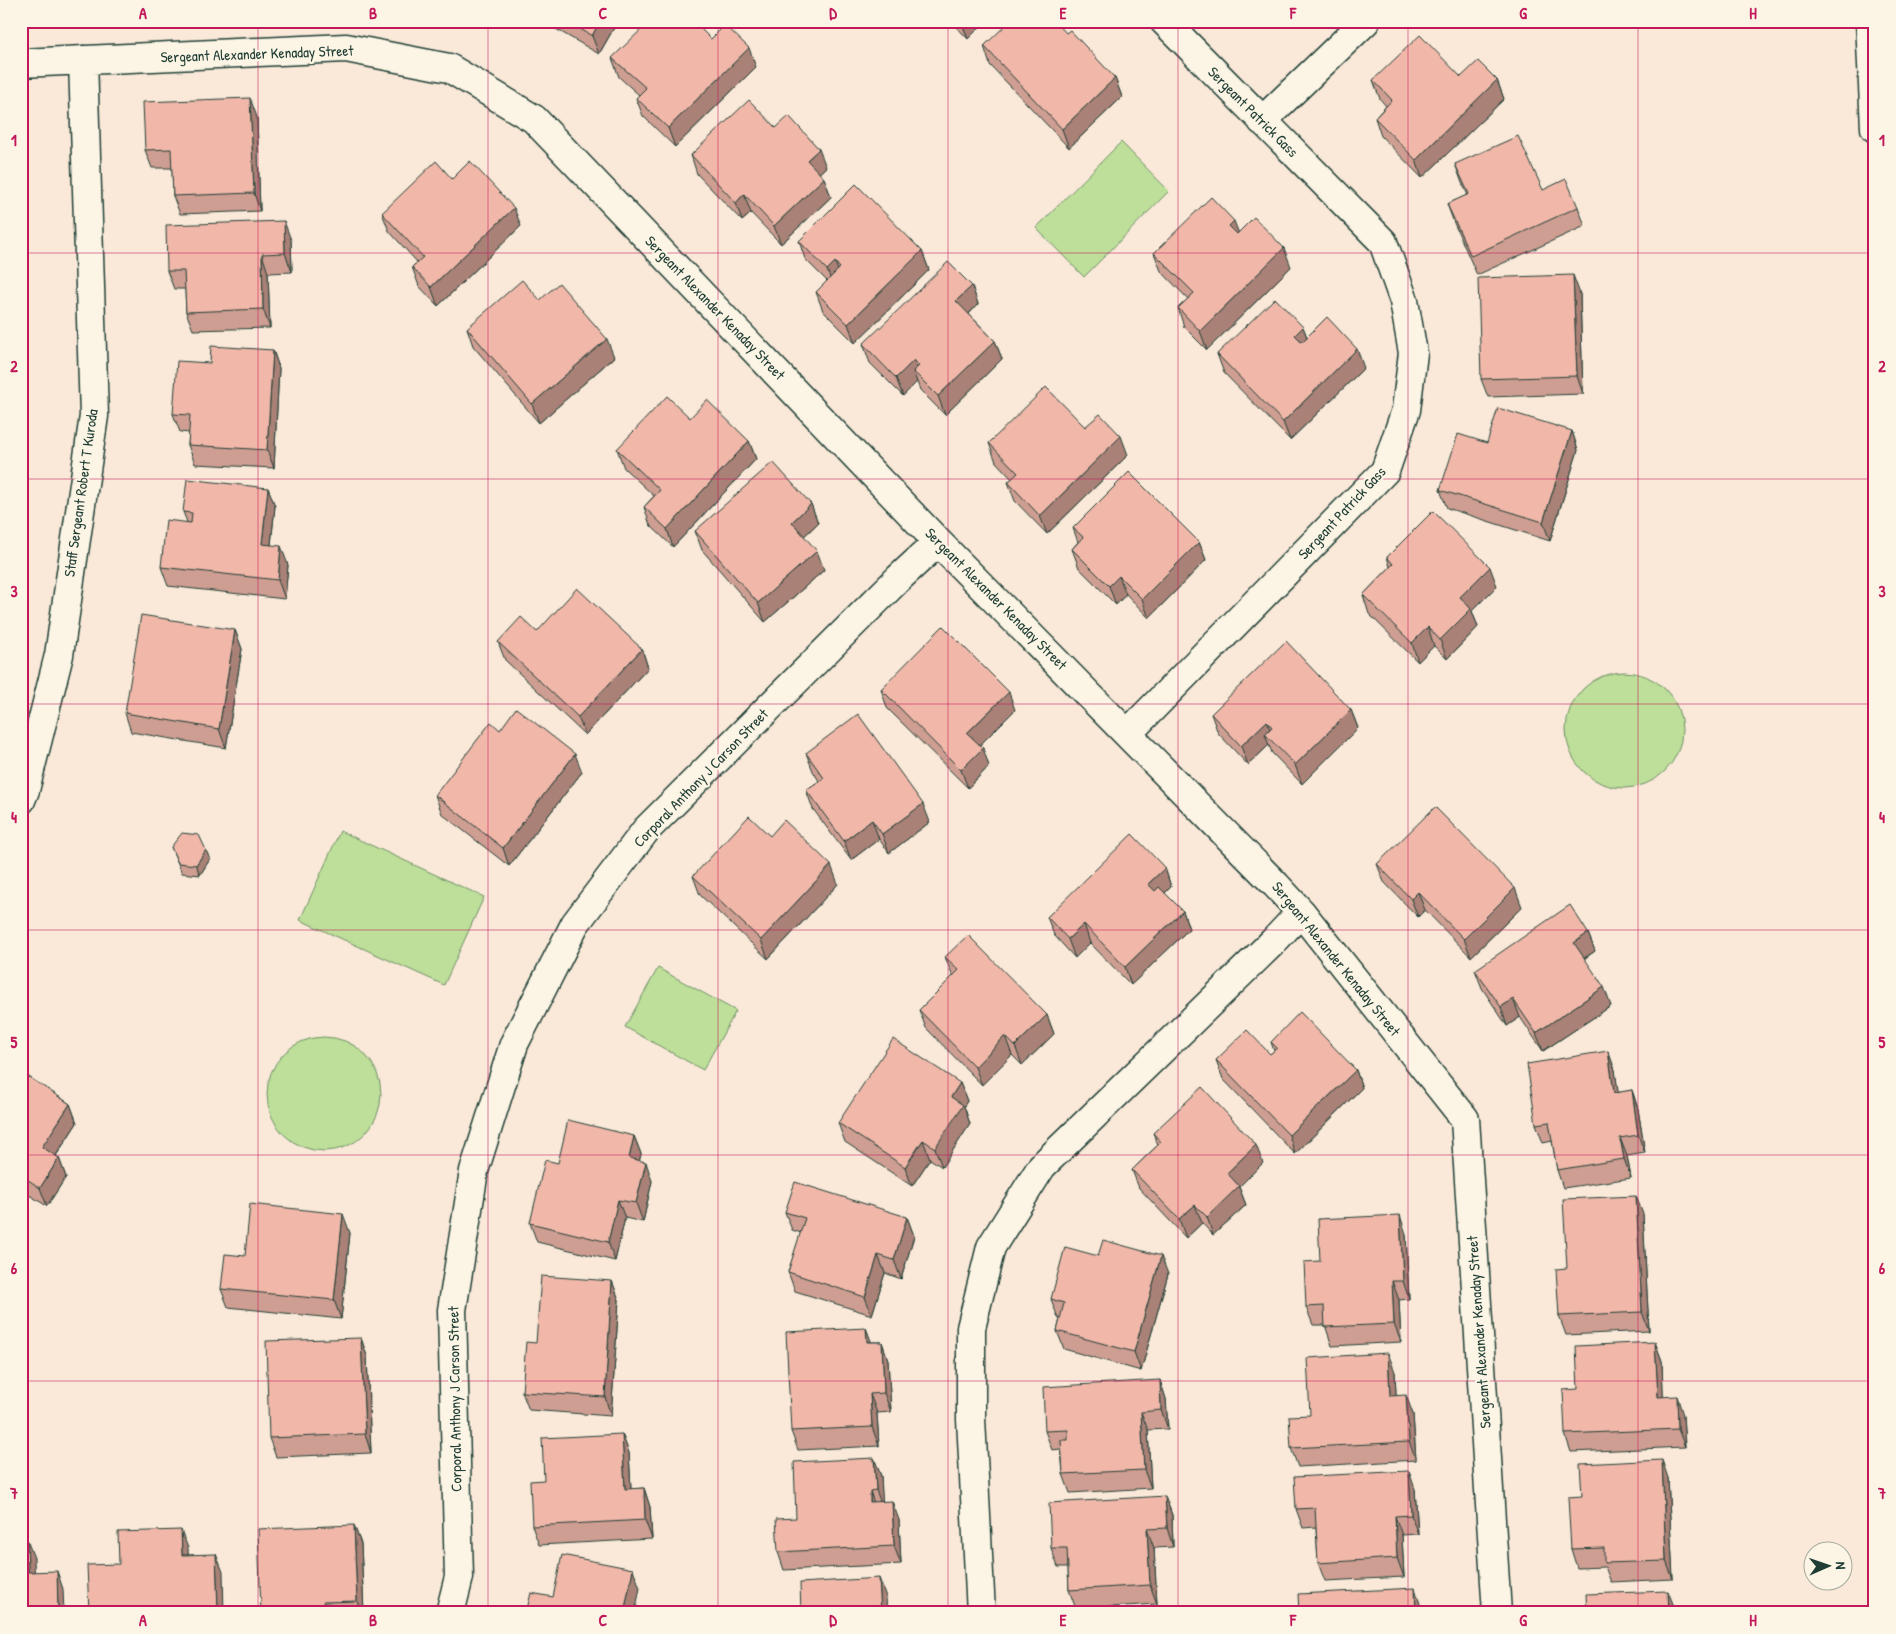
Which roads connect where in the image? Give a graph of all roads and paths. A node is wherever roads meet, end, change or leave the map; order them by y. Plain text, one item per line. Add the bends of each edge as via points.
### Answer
1 (1164, 21) edge
2 (1366, 21) edge
3 (1870, 21) edge
4 (82, 60) junction
5 (21, 63) edge
6 (1262, 122) junction
7 (1875, 128) edge
8 (938, 542) junction
9 (1128, 732) junction
10 (21, 800) edge
11 (1301, 912) junction
12 (450, 1613) edge
13 (981, 1613) edge
14 (1497, 1613) edge

1 - 6 street, Sergeant Patrick Gass
2 - 6 street
3 - 7 street
4 - 5 street, Sergeant Alexander Kenaday Street
4 - 8 street, Sergeant Alexander Kenaday Street via 346,48 449,68 534,119
4 - 10 street, Staff Sergeant Robert T Kuroda via 94,416 59,655
6 - 9 street, Sergeant Patrick Gass via 1383,242 1404,301 1413,353 1406,410 1386,471
8 - 9 street, Sergeant Alexander Kenaday Street
8 - 12 street, Corporal Anthony J Carson Street via 646,830 575,924 514,1044 474,1171 452,1310 459,1576
9 - 11 street, Sergeant Alexander Kenaday Street
11 - 13 street via 1042,1166 991,1248 972,1328 972,1420
11 - 14 street, Sergeant Alexander Kenaday Street via 1466,1119

